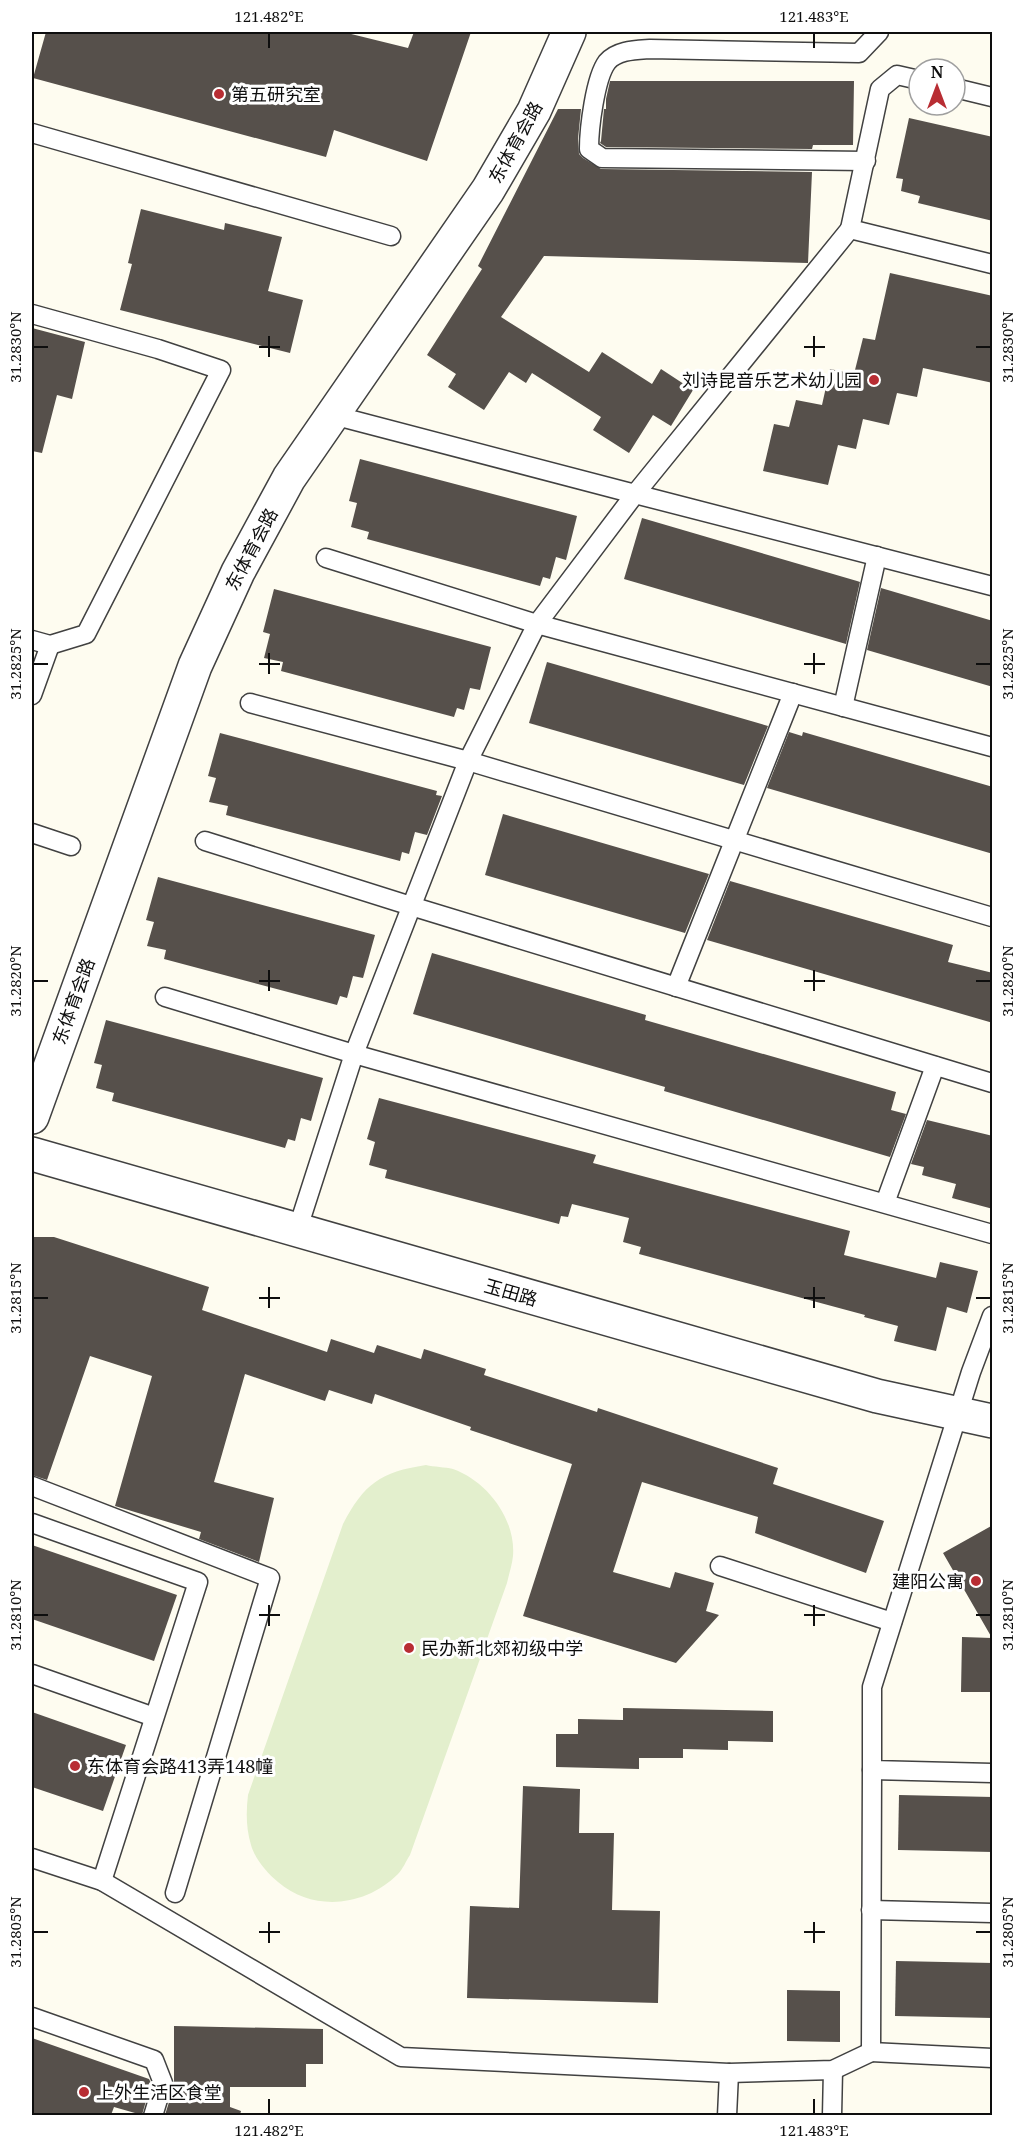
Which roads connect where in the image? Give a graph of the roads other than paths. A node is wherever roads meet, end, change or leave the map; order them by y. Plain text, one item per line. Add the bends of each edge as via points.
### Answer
1 (569, 32) edge
2 (879, 32) edge
3 (907, 77) edge
4 (967, 91) edge
5 (993, 97) edge
6 (32, 133) edge
7 (866, 161) junction
8 (850, 229) junction
9 (391, 236) dead end
10 (993, 264) edge
11 (32, 314) edge
12 (333, 415) junction
13 (635, 494) junction
14 (877, 556) junction
15 (326, 558) dead end
16 (993, 586) edge
17 (537, 624) junction
18 (32, 640) edge
19 (50, 645) junction
20 (793, 693) junction
21 (32, 695) edge
22 (250, 703) dead end
23 (843, 707) junction
24 (993, 747) edge
25 (468, 761) junction
26 (32, 833) edge
27 (205, 841) dead end
28 (735, 841) junction
29 (71, 846) dead end
30 (411, 906) junction
31 (993, 917) edge
32 (676, 987) junction
33 (165, 997) dead end
34 (354, 1054) junction
35 (934, 1066) junction
36 (993, 1083) edge
37 (32, 1117) edge
38 (32, 1154) edge
39 (885, 1203) junction
40 (297, 1231) junction
41 (993, 1233) edge
42 (993, 1316) edge
43 (957, 1414) junction
44 (993, 1420) edge
45 (32, 1486) edge
46 (32, 1524) edge
47 (720, 1566) dead end
48 (892, 1622) junction
49 (32, 1674) edge
50 (154, 1717) junction
51 (872, 1770) junction
52 (993, 1773) edge
53 (32, 1858) edge
54 (102, 1881) junction
55 (175, 1893) dead end
56 (871, 1910) junction
57 (993, 1913) edge
58 (32, 2017) edge
59 (871, 2052) junction
60 (993, 2058) edge
61 (833, 2070) junction
62 (729, 2073) junction
63 (153, 2115) edge
64 (727, 2115) edge
65 (832, 2115) edge

1 - 12 street, 东体育会路 via 534,111 488,190
2 - 7 lane via 859,53 626,51 607,62 598,81 589,132 589,149 602,158
3 - 7 lane via 897,75 880,89
4 - 5 lane
6 - 9 lane
7 - 8 lane
8 - 10 lane
8 - 13 lane
11 - 19 lane via 221,370 86,634
12 - 13 lane
12 - 37 street, 东体育会路 via 289,478 238,572 195,666
13 - 14 lane
13 - 17 lane
14 - 16 lane
14 - 23 lane
15 - 17 lane
17 - 20 lane
17 - 25 lane
18 - 19 lane
19 - 21 lane
20 - 23 lane
20 - 28 lane
22 - 25 lane
23 - 24 lane
25 - 28 lane
25 - 30 lane
26 - 29 lane
27 - 30 lane
28 - 31 lane
28 - 32 lane
30 - 32 lane
30 - 34 lane
32 - 35 lane
33 - 34 lane
34 - 39 lane
34 - 40 lane
35 - 36 lane
35 - 39 lane
38 - 40 street, 玉田路
39 - 41 lane
40 - 43 street, 玉田路 via 877,1396
42 - 43 lane
43 - 44 street, 玉田路
43 - 48 lane
45 - 55 lane via 270,1578
46 - 50 lane via 198,1582
47 - 48 lane
48 - 51 lane via 872,1688
49 - 50 lane
50 - 54 lane
51 - 52 lane
51 - 56 lane
53 - 54 lane
54 - 62 lane via 401,2057
56 - 57 lane
56 - 59 lane
58 - 63 lane via 154,2060 163,2083
59 - 60 lane
59 - 61 lane
61 - 62 lane
61 - 65 lane
62 - 64 lane

